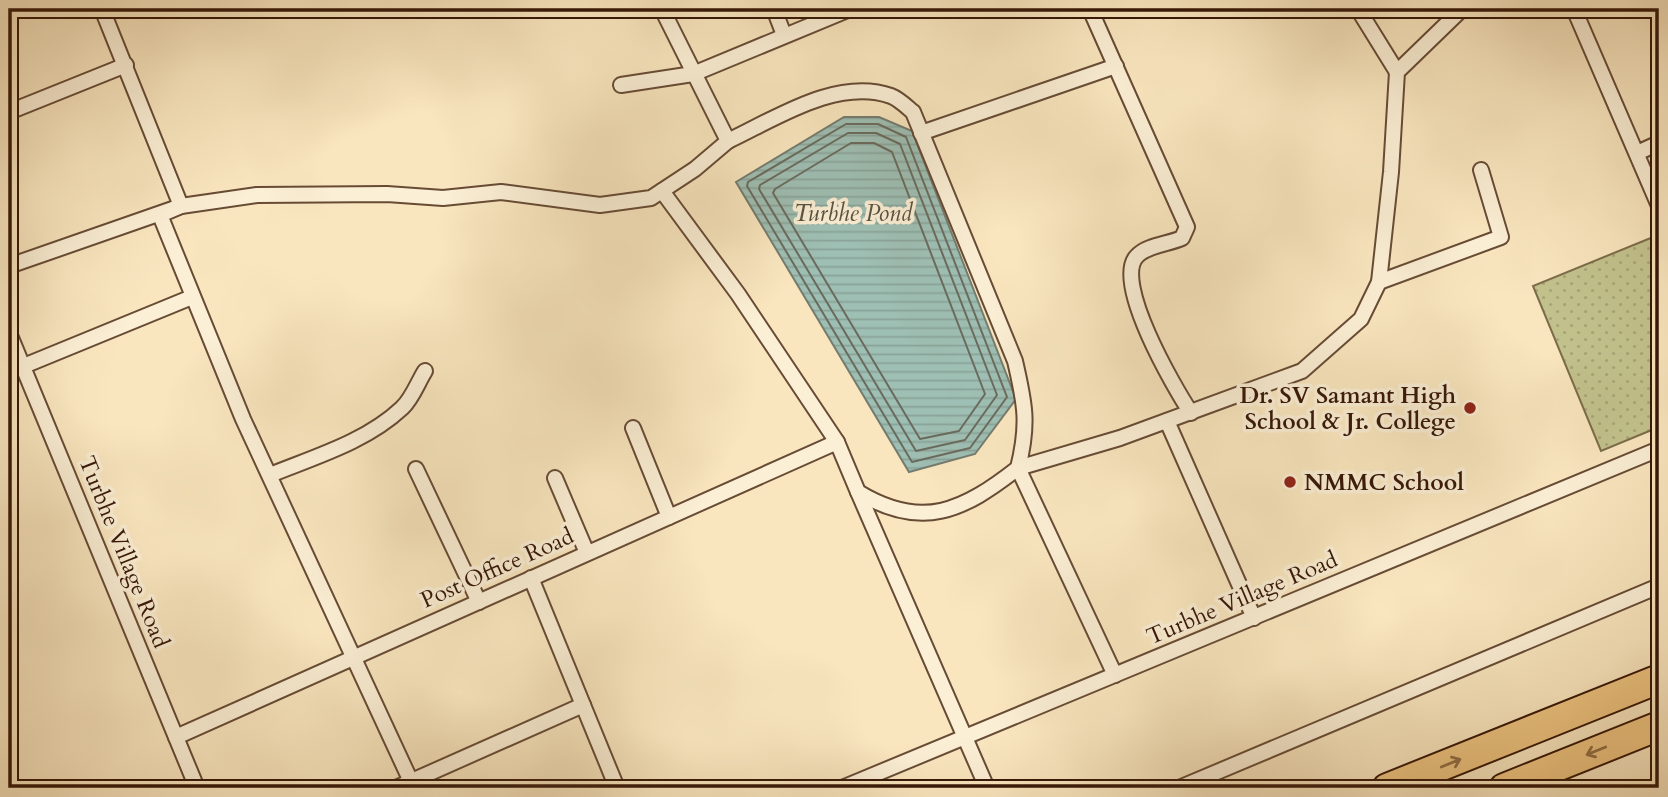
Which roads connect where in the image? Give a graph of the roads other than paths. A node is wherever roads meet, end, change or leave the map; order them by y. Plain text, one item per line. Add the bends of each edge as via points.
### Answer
1 (102, 9) edge
2 (662, 9) edge
3 (774, 9) edge
4 (850, 9) edge
5 (1090, 9) edge
6 (1358, 9) edge
7 (1462, 9) edge
8 (1574, 9) edge
9 (784, 35) junction
10 (125, 65) junction
11 (1116, 66) junction
12 (1397, 72) junction
13 (693, 74) junction
14 (621, 85) dead end
15 (9, 112) edge
16 (921, 133) junction
17 (728, 141) junction
18 (1659, 143) edge
19 (1637, 153) junction
20 (1481, 170) dead end
21 (663, 191) junction
22 (181, 206) junction
23 (1659, 206) edge
24 (9, 266) edge
25 (1379, 282) junction
26 (191, 297) junction
27 (9, 333) edge
28 (16, 369) edge
29 (425, 371) dead end
30 (1191, 413) junction
31 (1167, 421) junction
32 (633, 428) dead end
33 (837, 442) junction
34 (1659, 449) edge
35 (416, 468) dead end
36 (1018, 468) junction
37 (270, 475) junction
38 (555, 478) dead end
39 (858, 492) junction
40 (669, 517) junction
41 (587, 553) junction
42 (531, 578) junction
43 (1659, 586) edge
44 (479, 602) junction
45 (1254, 618) junction
46 (355, 656) junction
47 (1115, 675) junction
48 (1659, 679) edge
49 (583, 705) junction
50 (1659, 726) edge
51 (176, 737) junction
52 (965, 737) junction
53 (413, 785) edge
54 (197, 788) edge
55 (396, 788) edge
56 (617, 788) edge
57 (842, 788) edge
58 (987, 788) edge
59 (1179, 788) edge
60 (1387, 788) edge
61 (1504, 788) edge

1 - 10 street
2 - 13 street
3 - 9 street
4 - 9 street
5 - 11 street
6 - 12 street
7 - 12 street
8 - 19 street
9 - 13 street
10 - 15 street
10 - 22 street
11 - 16 street
11 - 30 street via 1187,227 1182,238 1138,255 1129,269 1130,286 1159,357
12 - 25 street
13 - 14 street
13 - 17 street
16 - 17 street via 913,112 893,96 866,92 831,96
16 - 36 street via 1015,361 1027,433
17 - 21 street
18 - 19 street
19 - 23 street
20 - 25 street via 1500,237
21 - 22 street via 651,198 600,205 501,192 443,198 257,195
21 - 33 street
22 - 24 street
22 - 26 street via 160,215
25 - 30 street via 1361,319 1301,370
26 - 28 street
26 - 37 street
27 - 28 street, Turbhe Village Road
28 - 51 street, Turbhe Village Road
29 - 37 street via 403,407 366,433
30 - 31 street
31 - 36 street
31 - 45 street
32 - 40 street
33 - 39 street
33 - 40 street, Post Office Road
34 - 45 street, Turbhe Village Road
35 - 44 street
36 - 39 street via 983,494 926,514 900,513
36 - 47 street
37 - 46 street
38 - 41 street
39 - 52 street
40 - 41 street, Post Office Road
41 - 42 street, Post Office Road
42 - 44 street, Post Office Road
42 - 49 street
43 - 59 street
44 - 46 street, Post Office Road
45 - 47 street, Turbhe Village Road
46 - 51 street, Post Office Road
46 - 53 street
47 - 52 street, Turbhe Village Road
60 -> 48 highway
49 - 53 street
49 - 56 street
50 -> 61 highway
51 - 54 street, Turbhe Village Road
52 - 57 street, Turbhe Village Road
52 - 58 street
53 - 55 street

